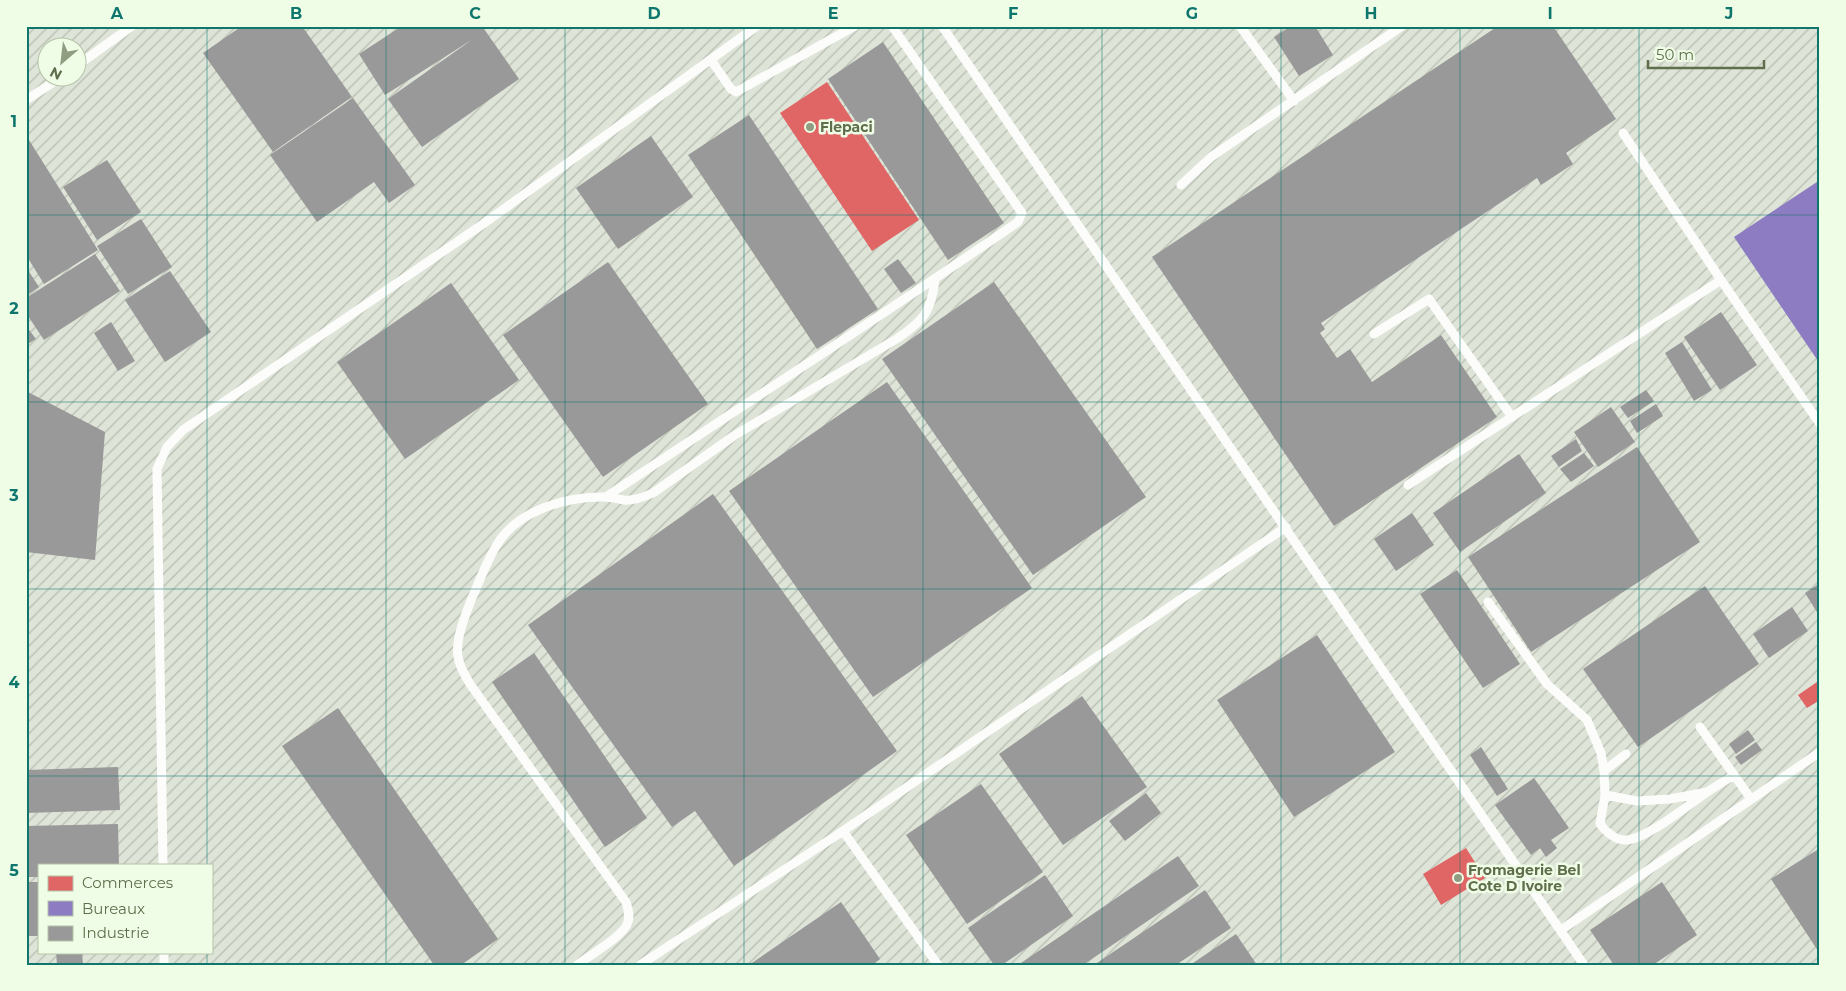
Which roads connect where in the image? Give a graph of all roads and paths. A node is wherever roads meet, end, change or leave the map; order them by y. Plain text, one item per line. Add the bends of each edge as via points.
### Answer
1 (132, 26) edge
2 (757, 26) edge
3 (855, 26) edge
4 (892, 26) edge
5 (942, 26) edge
6 (1240, 26) edge
7 (1402, 26) edge
8 (88, 58) edge
9 (711, 60) junction
10 (45, 88) edge
11 (26, 100) edge
12 (1294, 101) junction
13 (1623, 133) dead end
14 (1181, 185) dead end
15 (935, 280) junction
16 (1721, 280) junction
17 (1374, 334) dead end
18 (1512, 417) junction
19 (1820, 424) edge
20 (1408, 485) dead end
21 (606, 497) junction
22 (1286, 527) junction
23 (1488, 602) dead end
24 (1700, 727) dead end
25 (1820, 752) edge
26 (1626, 754) dead end
27 (1604, 771) junction
28 (1734, 775) junction
29 (1708, 792) junction
30 (1605, 795) junction
31 (1751, 799) junction
32 (843, 831) junction
33 (162, 864) edge
34 (1561, 930) junction
35 (577, 965) edge
36 (640, 965) edge
37 (938, 965) edge
38 (1584, 965) edge

1 - 8 lane
2 - 9 lane
3 - 9 lane via 736,92
4 - 15 lane via 1022,213 1018,222
5 - 22 lane
6 - 12 lane
7 - 12 lane
9 - 33 lane via 482,224 183,430 166,447 157,469
10 - 11 lane
12 - 14 lane via 1211,157
13 - 16 lane
15 - 21 lane
15 - 21 lane via 929,309 916,326 898,338 734,435 653,493 626,500
16 - 18 lane
16 - 19 lane
17 - 18 lane via 1429,298
18 - 20 lane
21 - 35 lane via 569,500 517,521 498,542 485,567 468,608 457,655 470,684 626,902 629,920 620,934
22 - 32 lane
22 - 34 lane
23 - 27 lane via 1547,684 1587,720 1601,752
24 - 28 lane
25 - 31 lane
26 - 27 lane
27 - 30 lane
28 - 29 lane
28 - 31 lane
29 - 30 lane via 1638,801
29 - 30 lane via 1635,839 1623,840 1606,832 1600,824
31 - 34 lane
32 - 36 lane
32 - 37 lane
34 - 38 lane

